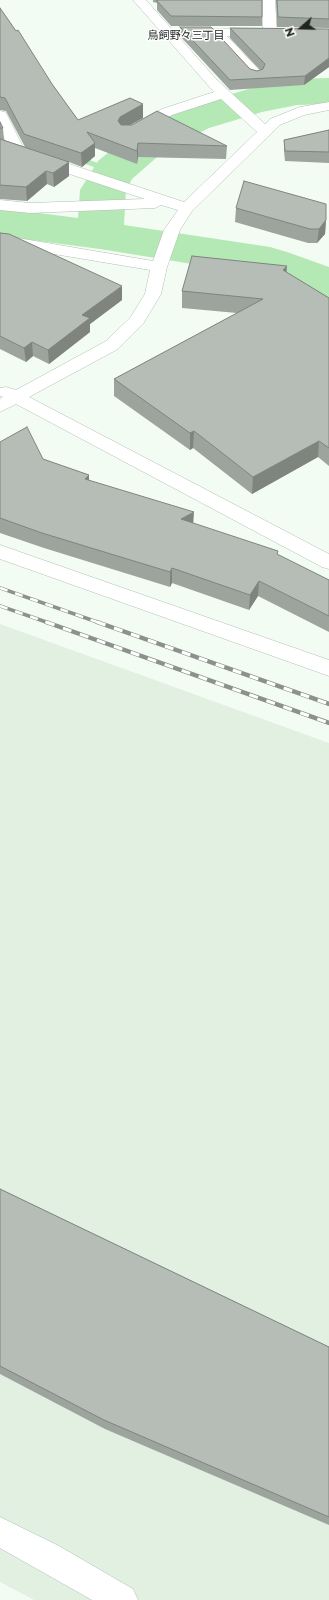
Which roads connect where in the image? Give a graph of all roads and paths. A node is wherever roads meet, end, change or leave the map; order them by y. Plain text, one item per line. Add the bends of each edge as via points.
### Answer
1 (139, 0) edge
2 (269, 0) edge
3 (167, 31) junction
4 (215, 32) junction
5 (270, 33) junction
6 (284, 33) edge
7 (256, 75) edge
8 (228, 96) junction
9 (329, 106) edge
10 (0, 115) edge
11 (265, 132) junction
12 (127, 134) edge
13 (10, 143) edge
14 (170, 202) junction
15 (0, 205) edge
16 (188, 208) junction
17 (0, 240) edge
18 (160, 263) junction
19 (8, 393) edge
20 (0, 406) edge
21 (0, 552) edge
22 (329, 562) edge
23 (329, 668) edge
24 (0, 1532) edge
25 (122, 1600) edge

1 - 3 street
2 - 5 street
3 - 4 street
3 - 8 street via 211,82
4 - 5 street
4 - 7 street
5 - 6 street
8 - 11 street
8 - 12 street via 167,112
9 - 11 street via 300,111 275,122
10 - 13 street
11 - 16 street
13 - 14 street via 77,173
14 - 15 street via 30,208
14 - 16 street
16 - 18 street via 172,230
17 - 18 street
18 - 19 street via 153,294 138,321 112,345
19 - 20 street
19 - 22 street
21 - 23 street
24 - 25 street

